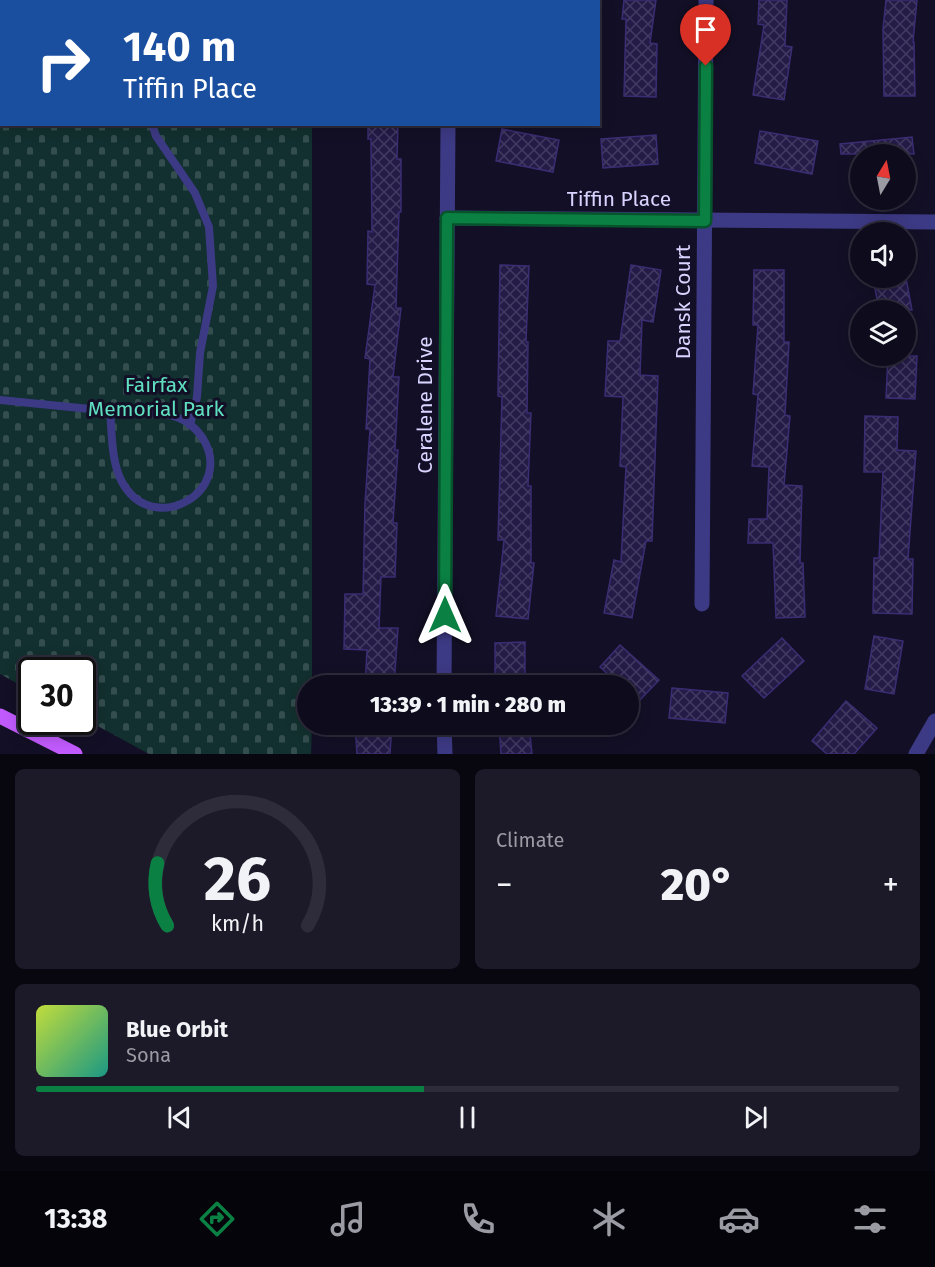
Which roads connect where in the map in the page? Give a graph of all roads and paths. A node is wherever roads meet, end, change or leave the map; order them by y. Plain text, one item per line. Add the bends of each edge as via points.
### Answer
1 (706, 0) edge
2 (153, 126) edge
3 (448, 126) edge
4 (447, 218) junction
5 (705, 221) junction
6 (935, 222) edge
7 (0, 400) edge
8 (110, 410) junction
9 (190, 425) junction
10 (702, 604) dead end
11 (444, 675) edge
12 (0, 716) edge
13 (935, 721) edge
14 (444, 735) edge
15 (75, 754) edge
16 (445, 754) edge
17 (916, 754) edge

1 - 5 street, Dansk Court
2 - 9 lane via 195,193 209,227 213,286
3 - 4 street, Ceralene Drive
4 - 5 street, Tiffin Place
4 - 11 street, Ceralene Drive
5 - 6 street, Tiffin Place
5 - 10 street, Dansk Court
7 - 8 lane
8 - 9 lane via 176,417
8 - 9 lane via 121,482 132,496 154,509 178,507 194,498 207,479 211,463 207,445
12 - 15 main road
13 - 17 street
14 - 16 street

